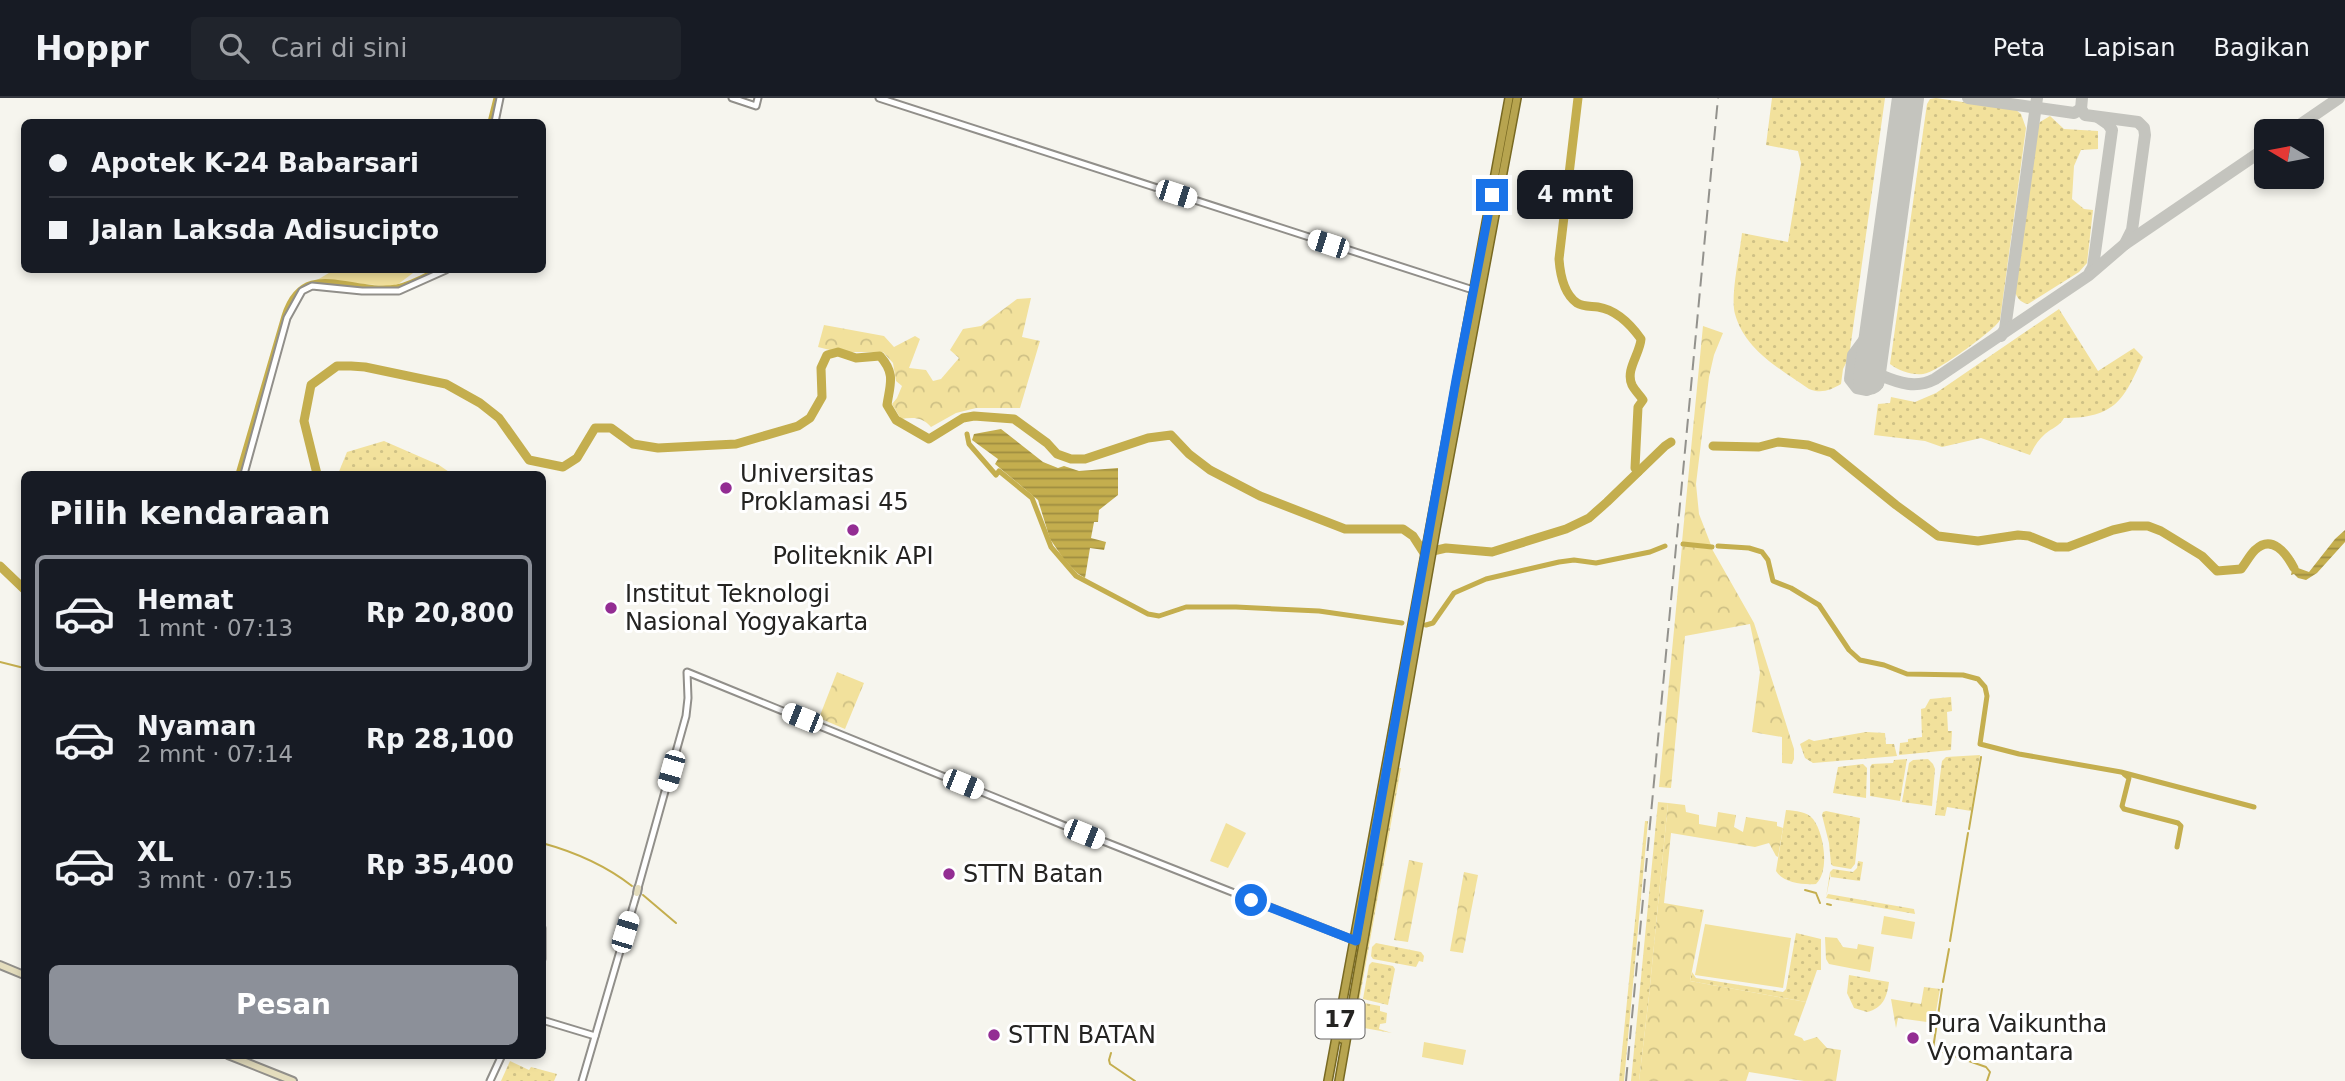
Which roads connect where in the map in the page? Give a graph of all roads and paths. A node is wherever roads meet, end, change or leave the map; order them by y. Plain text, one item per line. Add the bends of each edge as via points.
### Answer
1 (500, 98) edge
2 (732, 98) edge
3 (758, 98) edge
4 (879, 98) edge
5 (1509, 98) edge
6 (1517, 98) edge
7 (496, 119) edge
8 (439, 273) edge
9 (1473, 290) junction
10 (245, 471) edge
11 (1432, 534) junction
12 (1426, 564) junction
13 (1356, 941) junction
14 (1353, 958) junction
15 (0, 965) edge
16 (21, 974) edge
17 (546, 1021) edge
18 (595, 1036) junction
19 (238, 1059) edge
20 (500, 1059) edge
21 (293, 1081) edge
22 (490, 1081) edge
23 (582, 1081) edge
24 (1328, 1081) edge
25 (1336, 1081) edge

1 - 7 street
2 - 3 street via 755,106
4 - 9 street
5 - 9 highway, 17
6 - 11 highway, 17
8 - 10 street via 399,291 312,286 302,291 287,318
9 - 11 highway, 17
11 - 12 highway, 17
12 - 13 highway, 17
12 - 25 highway, 17
13 - 14 highway, 17
13 - 18 street via 687,671 686,716
14 - 24 highway, 17
14 - 25 highway, 17
15 - 16 main road
17 - 18 street
18 - 23 street
19 - 21 main road
20 - 22 street

